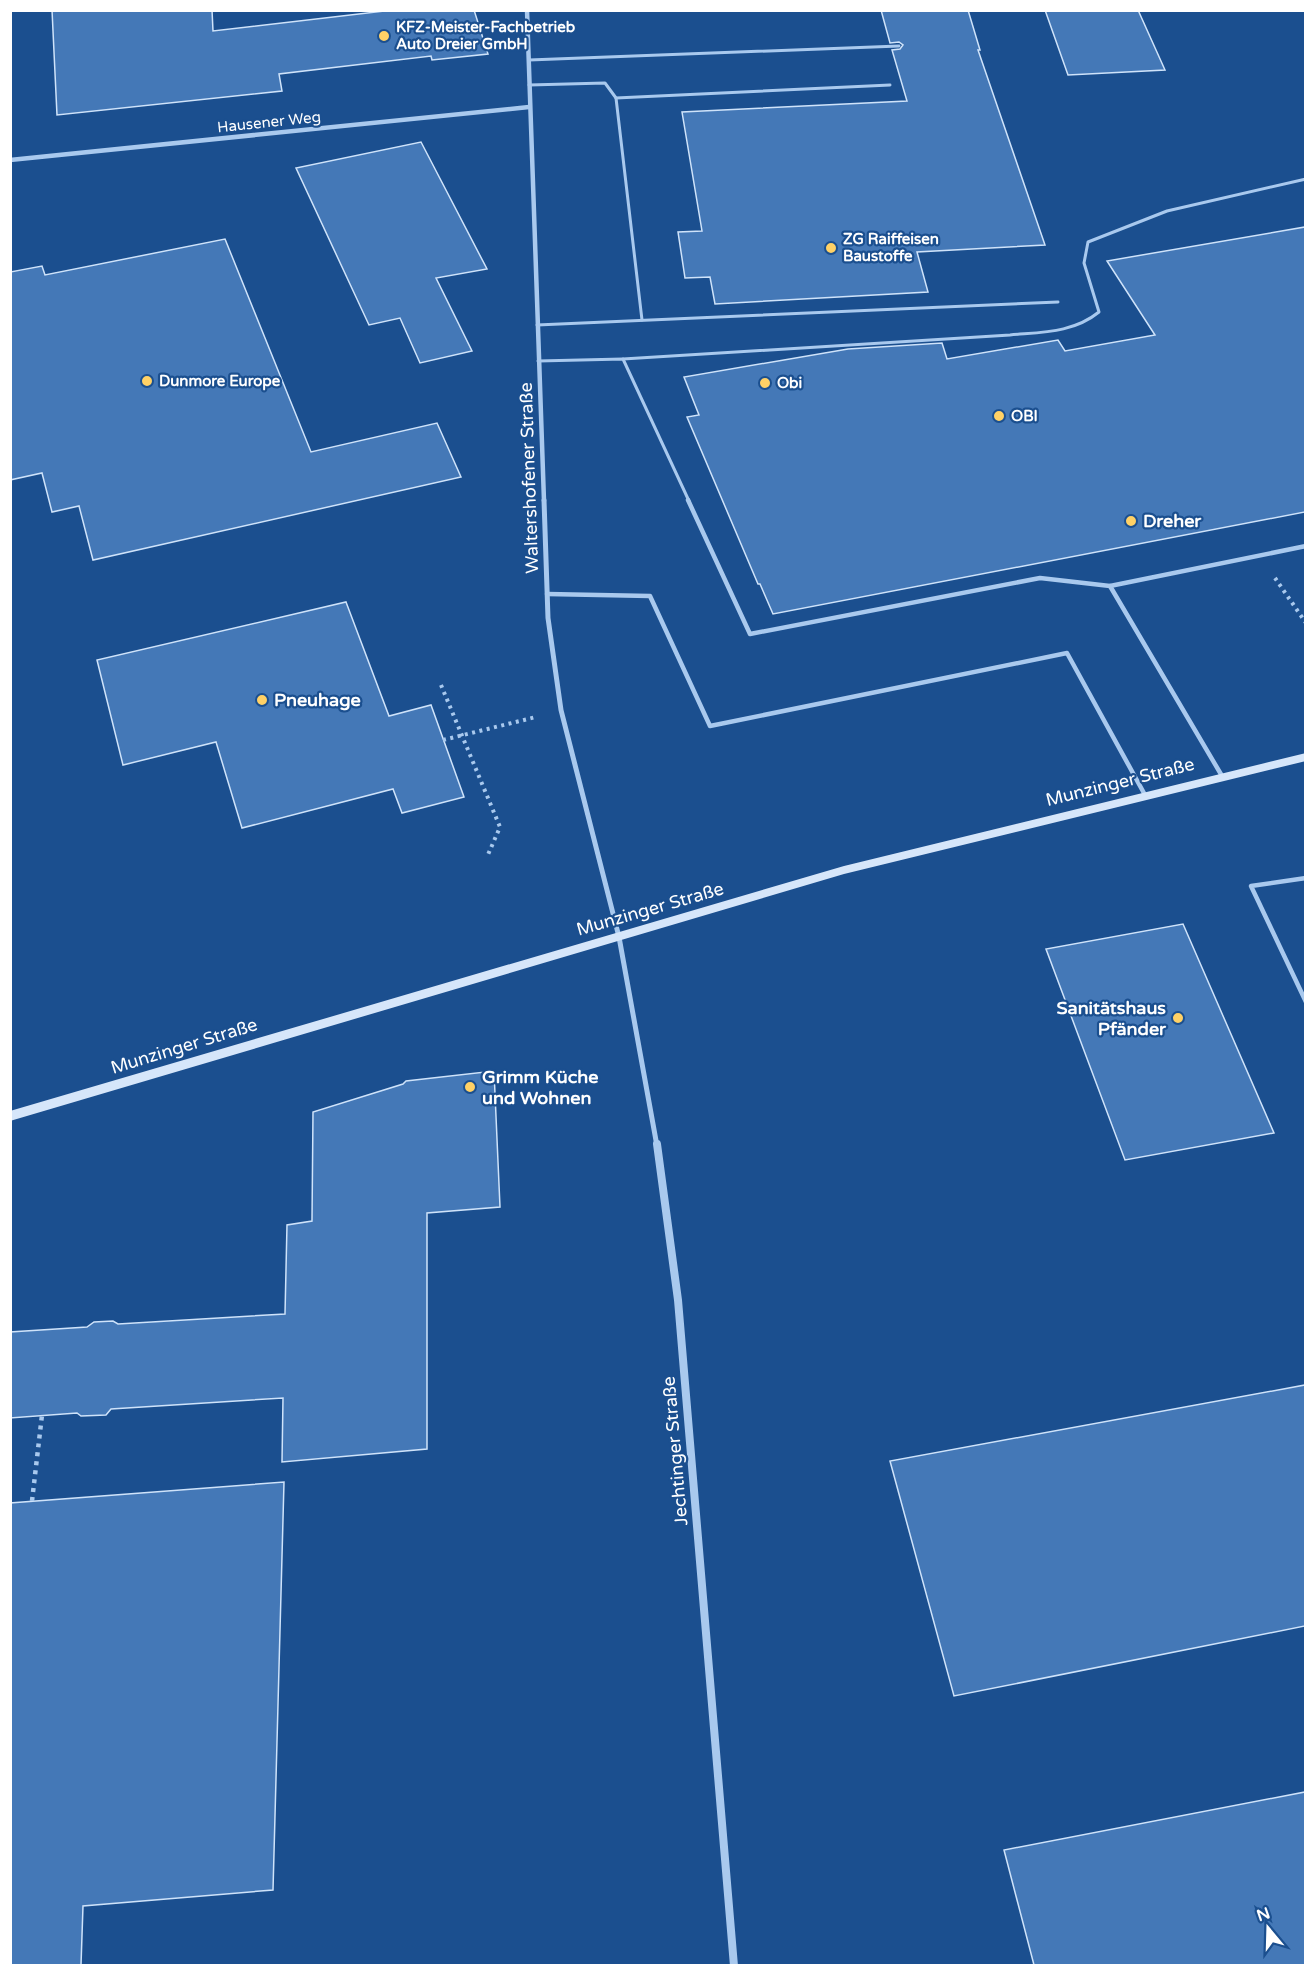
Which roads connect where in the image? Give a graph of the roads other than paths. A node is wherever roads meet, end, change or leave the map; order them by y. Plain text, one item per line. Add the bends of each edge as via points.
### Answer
1 (527, 10) edge
2 (899, 46) dead end
3 (529, 60) junction
4 (529, 85) junction
5 (890, 85) dead end
6 (616, 98) junction
7 (529, 107) junction
8 (10, 160) edge
9 (1305, 179) edge
10 (1058, 302) dead end
11 (642, 320) junction
12 (537, 325) junction
13 (623, 359) junction
14 (538, 361) junction
15 (1305, 546) edge
16 (1110, 586) junction
17 (547, 594) junction
18 (1305, 757) edge
19 (1222, 776) junction
20 (1145, 795) junction
21 (1305, 878) edge
22 (619, 937) junction
23 (1305, 1002) edge
24 (10, 1116) edge
25 (734, 1965) edge

1 - 3 street, Waltershofener Straße
2 - 3 lane
3 - 4 street, Waltershofener Straße
4 - 6 lane via 605,83
4 - 7 street, Waltershofener Straße
5 - 6 lane
6 - 11 lane
7 - 8 street, Hausener Weg
7 - 12 street, Waltershofener Straße
9 - 13 lane via 1217,197 1122,225 1088,242 1082,258 1098,298 1099,312 1089,322 1064,330
10 - 11 lane
11 - 12 lane
12 - 14 street, Waltershofener Straße
13 - 14 lane
13 - 16 lane via 750,634 1040,578
14 - 17 street, Waltershofener Straße
15 - 16 lane
16 - 19 lane
17 - 20 lane via 650,596 710,726 1067,653
17 - 22 street, Waltershofener Straße via 561,710
18 - 19 street, Munzinger Straße
19 - 20 street, Munzinger Straße
20 - 22 street, Munzinger Straße via 844,870
21 - 23 lane via 1251,886
22 - 24 street, Munzinger Straße
22 - 25 street, Jechtinger Straße via 657,1147 678,1300

